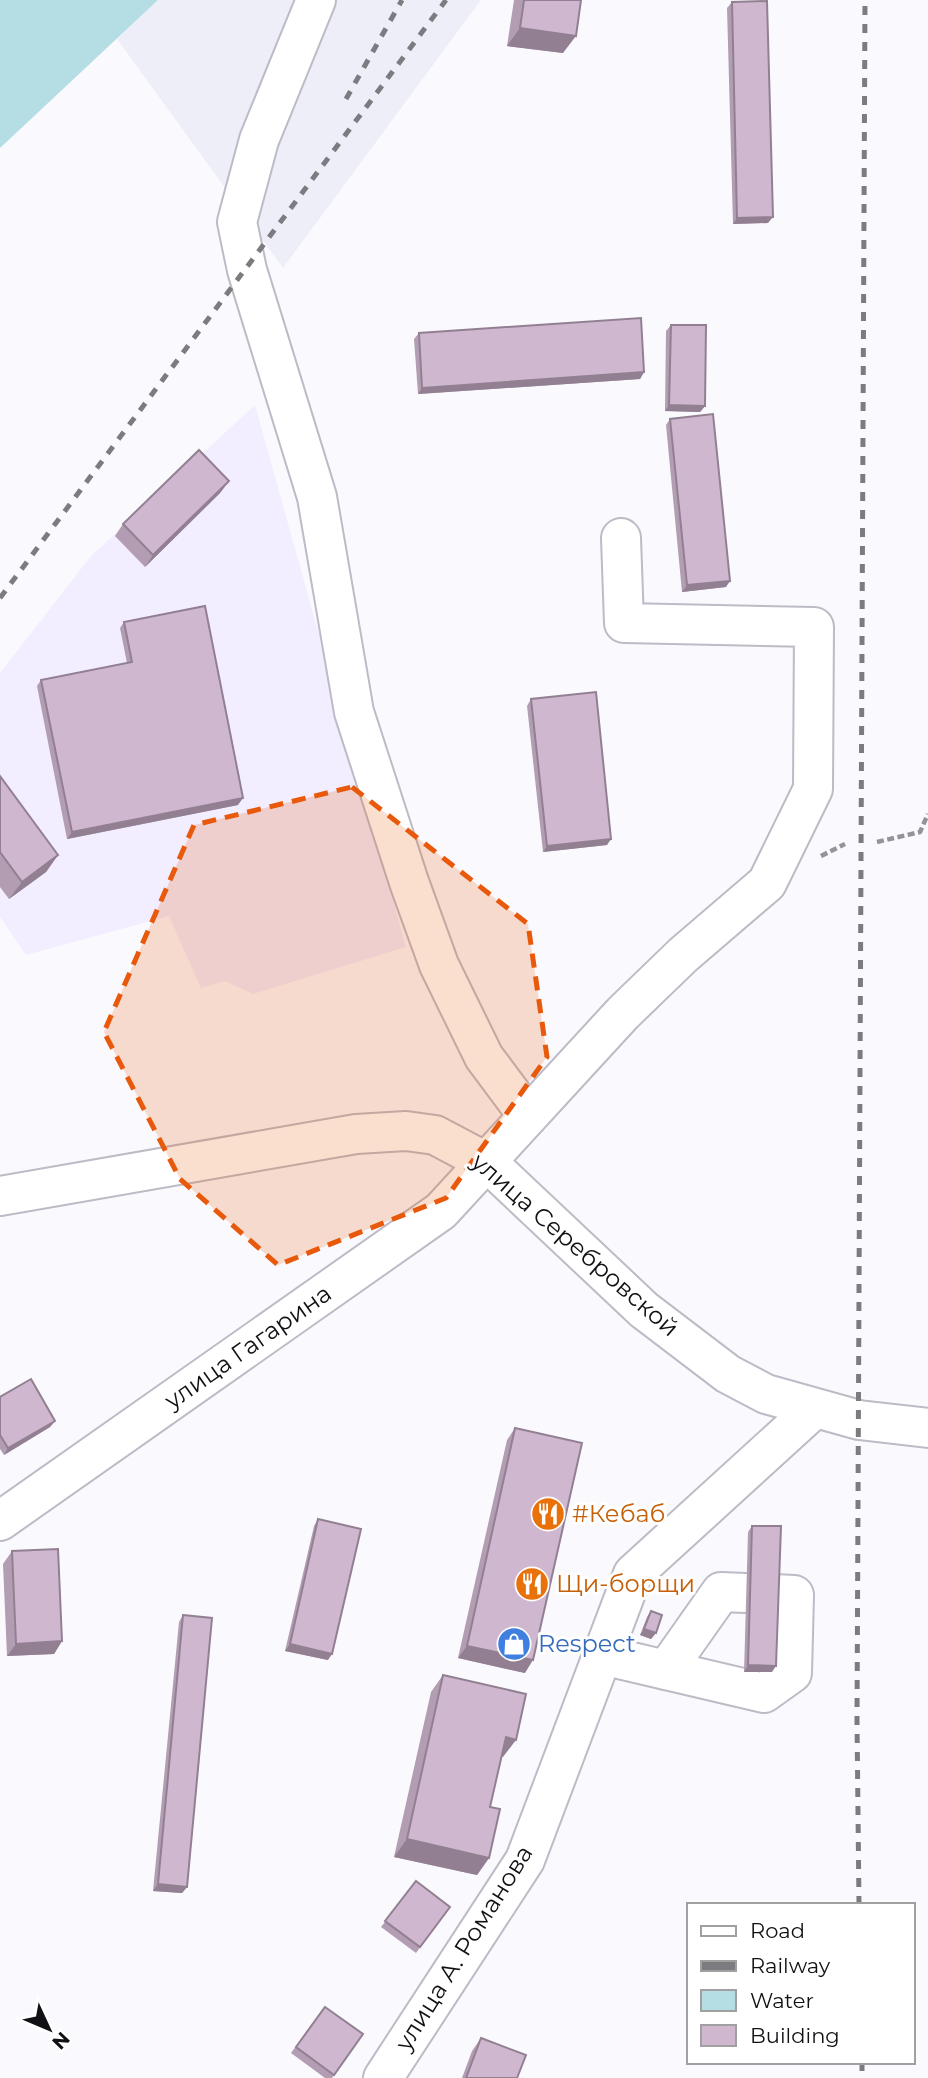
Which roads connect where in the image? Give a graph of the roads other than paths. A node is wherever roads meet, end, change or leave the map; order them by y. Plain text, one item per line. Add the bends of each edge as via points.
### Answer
1 (316, 0) edge
2 (621, 538) dead end
3 (528, 1116) junction
4 (488, 1163) junction
5 (0, 1196) edge
6 (814, 1409) junction
7 (928, 1428) edge
8 (0, 1521) edge
9 (603, 1655) junction
10 (667, 1670) junction
11 (383, 2078) edge

1 - 3 street via 259,140 237,222 247,270 317,497 354,712 409,882 439,965 484,1056
2 - 3 street, улица Гагарина via 624,623 814,627 813,789 767,883 623,1013
3 - 4 street, улица Гагарина
4 - 5 street, улица Серебровской via 435,1135 368,1133
4 - 6 street, улица Серебровской via 644,1310 728,1374 766,1394
4 - 8 street, улица Гагарина via 441,1211
6 - 7 street, улица Серебровской
6 - 9 street, улица А. Романова via 632,1574
9 - 10 street
9 - 11 street, улица А. Романова via 525,1860
10 - 10 street via 721,1592 794,1595 792,1673 764,1693

